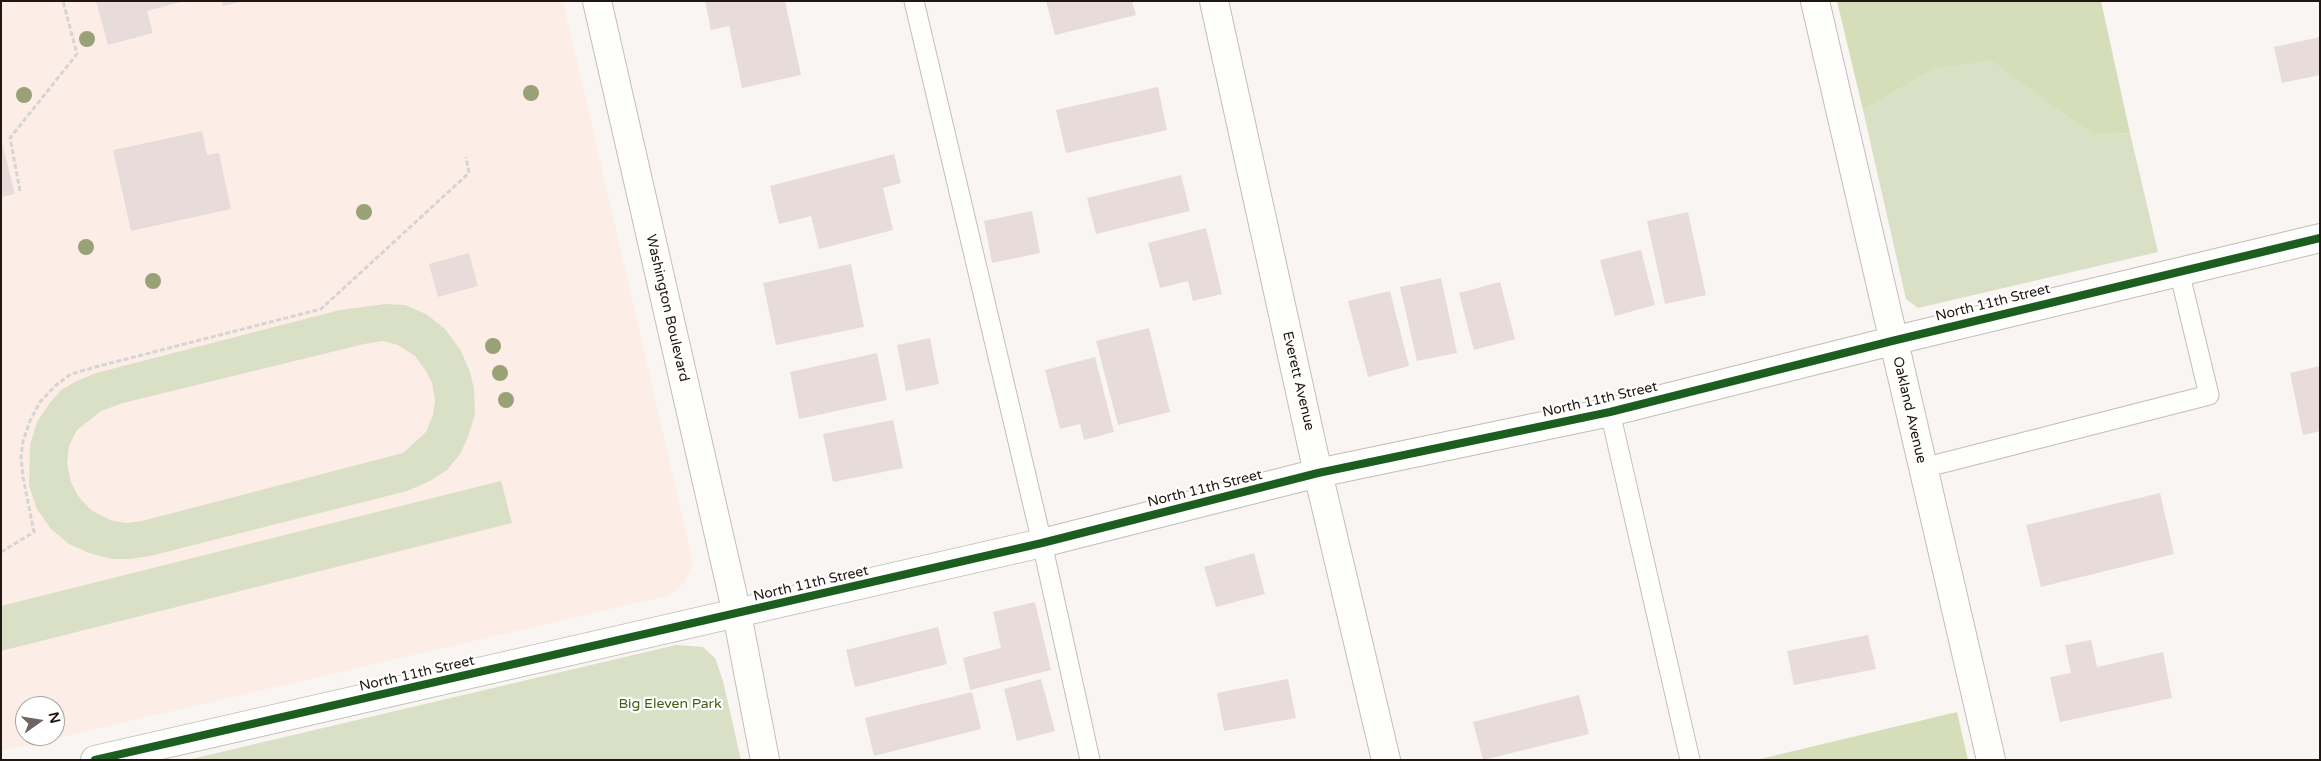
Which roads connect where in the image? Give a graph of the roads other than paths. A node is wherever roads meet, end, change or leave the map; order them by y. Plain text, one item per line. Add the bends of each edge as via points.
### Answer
1 (597, 1) edge
2 (914, 1) edge
3 (1214, 1) edge
4 (1815, 1) edge
5 (2320, 238) edge
6 (2179, 271) junction
7 (1892, 340) junction
8 (1610, 412) junction
9 (1922, 468) junction
10 (1318, 473) junction
11 (1042, 543) junction
12 (737, 614) junction
13 (95, 760) edge
14 (765, 760) edge
15 (783, 760) edge
16 (1090, 760) edge
17 (1386, 760) edge
18 (1690, 760) edge
19 (1991, 760) edge

1 - 12 street, Washington Boulevard
2 - 11 lane
3 - 10 street, Everett Avenue
4 - 7 street, Oakland Avenue
5 - 6 street, North 11th Street
6 - 7 street, North 11th Street
6 - 9 lane via 2209,395
7 - 8 street, North 11th Street
7 - 9 street, Oakland Avenue
8 - 10 street, North 11th Street
8 - 18 lane
9 - 19 street, Oakland Avenue
10 - 11 street, North 11th Street
10 - 17 street, Everett Avenue
11 - 12 street, North 11th Street
11 - 16 lane
12 - 13 street, North 11th Street
12 - 14 street, Washington Boulevard
12 - 15 street, Washington Boulevard

